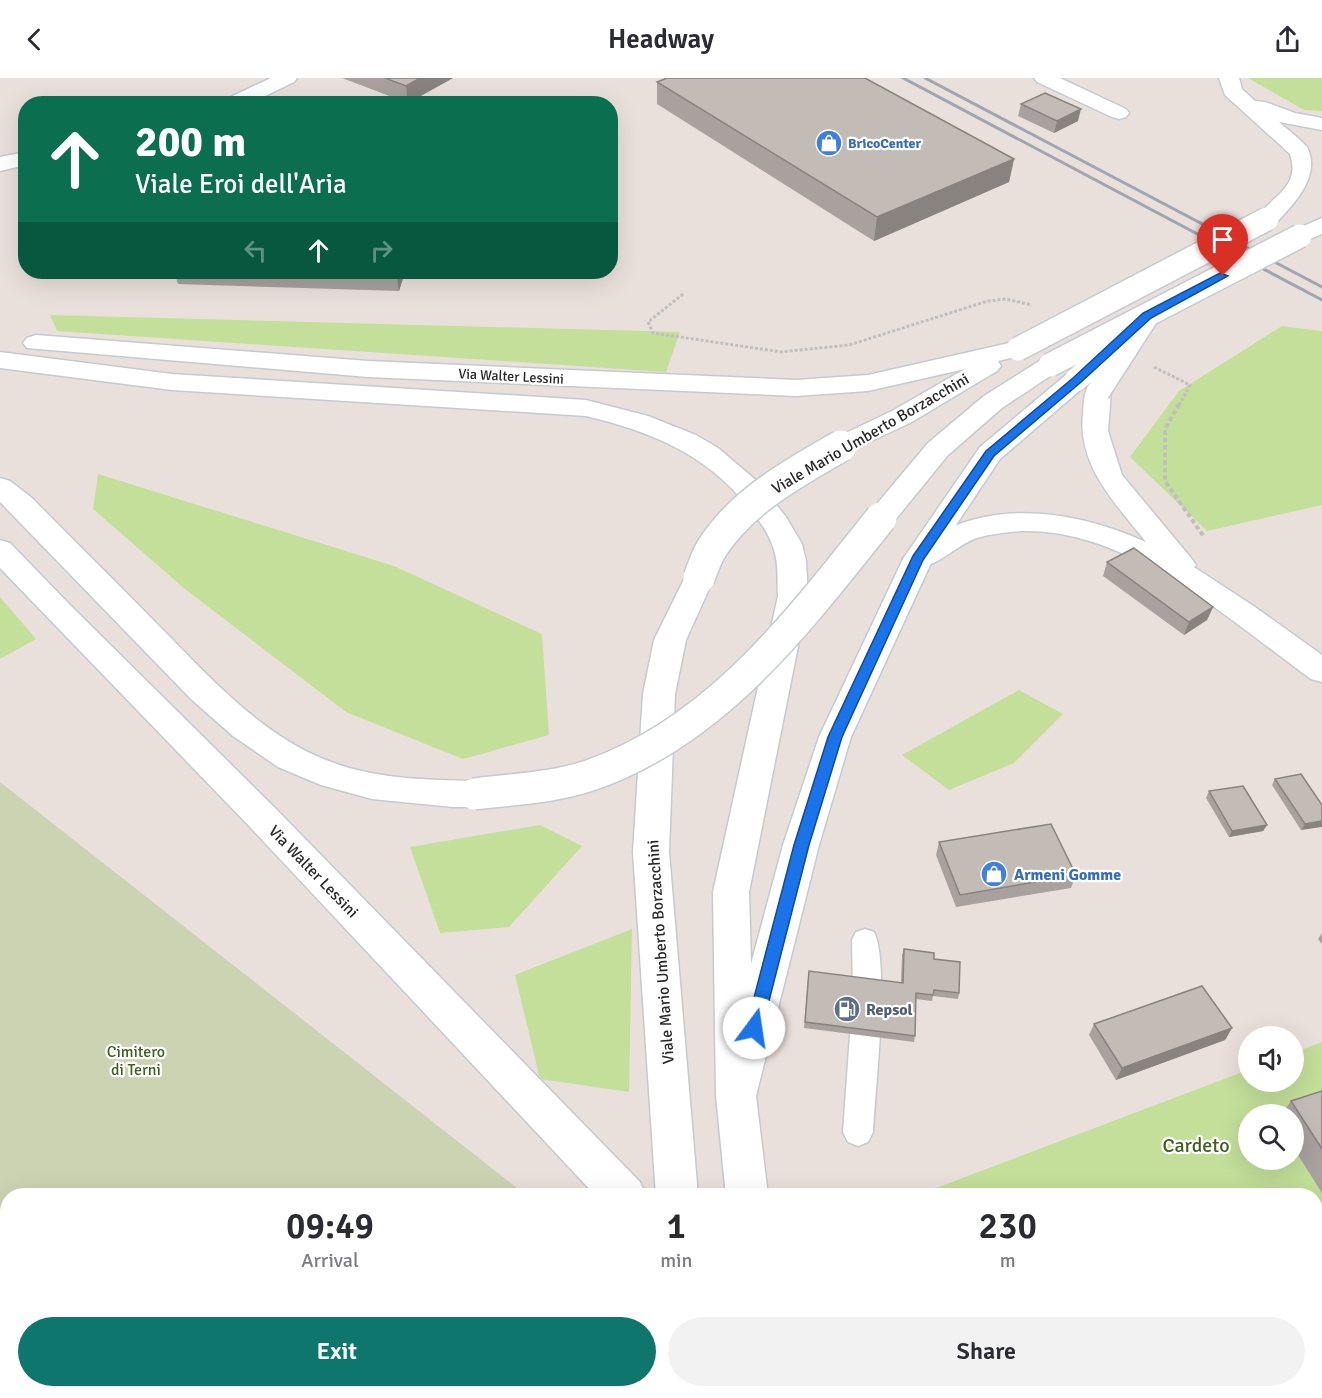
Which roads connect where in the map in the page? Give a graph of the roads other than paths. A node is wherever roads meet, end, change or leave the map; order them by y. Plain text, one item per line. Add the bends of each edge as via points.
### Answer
1 (287, 78) edge
2 (1044, 78) edge
3 (1229, 78) edge
4 (248, 96) edge
5 (1242, 100) junction
6 (1119, 113) dead end
7 (1322, 124) edge
8 (18, 160) edge
9 (0, 164) edge
10 (1322, 194) edge
11 (1267, 219) junction
12 (1322, 225) edge
13 (1311, 233) edge
14 (1147, 316) junction
15 (0, 340) edge
16 (1018, 349) junction
17 (0, 360) edge
18 (1087, 386) junction
19 (0, 487) edge
20 (0, 550) edge
21 (918, 559) junction
22 (1194, 580) junction
23 (1322, 671) edge
24 (865, 940) dead end
25 (736, 1096) junction
26 (858, 1132) dead end
27 (617, 1188) edge
28 (676, 1188) edge
29 (746, 1188) edge

1 - 4 main road
2 - 6 main road
3 - 5 main road via 1232,91
5 - 7 main road via 1290,119
5 - 11 main road via 1300,152 1305,167 1302,183
8 - 9 main road
10 - 11 main road, Viale Mario Umberto Borzacchini
11 - 16 main road, Viale Mario Umberto Borzacchini, bridge
12 - 13 main road
13 - 14 main road, bridge
14 - 18 main road, bridge
14 - 19 main road, bridge via 1050,365 993,402 938,448 776,646 681,732 629,760 549,785 474,794 417,794 373,787 313,769 261,740 187,675
15 - 16 main road, Via Walter Lessini via 368,369 796,388 868,383
16 - 28 main road, Viale Mario Umberto Borzacchini, bridge via 784,480 748,509 712,549 670,640 659,694 651,852
17 - 25 main road, Via Walter Lessini via 172,382 586,408 634,419 687,441 728,466 749,486 778,527 789,551 793,596 731,892
18 - 21 main road via 990,453
18 - 22 main road via 1094,431 1109,477
20 - 27 main road, Via Walter Lessini
21 - 22 main road via 974,529 1011,523 1051,523 1095,532 1137,547
21 - 25 main road via 835,737 801,845
22 - 23 main road
24 - 26 lane via 867,993
25 - 29 main road

